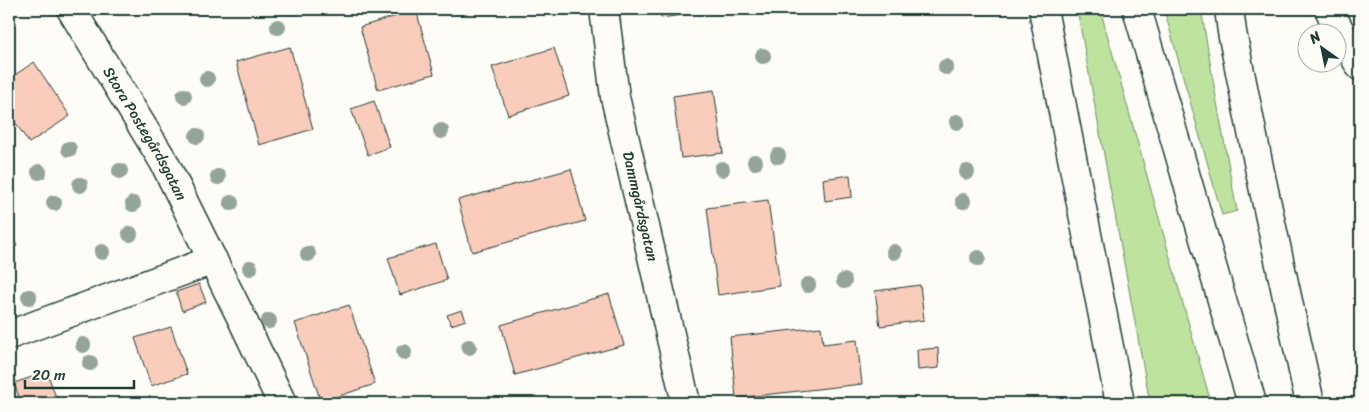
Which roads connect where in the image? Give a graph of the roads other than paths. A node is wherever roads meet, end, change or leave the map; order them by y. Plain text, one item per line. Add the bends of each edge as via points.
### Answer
1 (71, 9) edge
2 (604, 9) edge
3 (1043, 9) edge
4 (1138, 9) edge
5 (1229, 9) edge
6 (1329, 9) edge
7 (1360, 66) edge
8 (213, 260) junction
9 (9, 335) edge
10 (282, 403) edge
11 (686, 403) edge
12 (1120, 403) edge
13 (1252, 403) edge
14 (1310, 403) edge

1 - 8 main road, Stora Postegårdsgatan via 164,162
2 - 11 main road, Dammgårdsgatan via 615,97
3 - 12 main road
4 - 13 main road
5 - 14 main road
6 - 7 main road
8 - 9 main road
8 - 10 main road, Stora Postegårdsgatan

